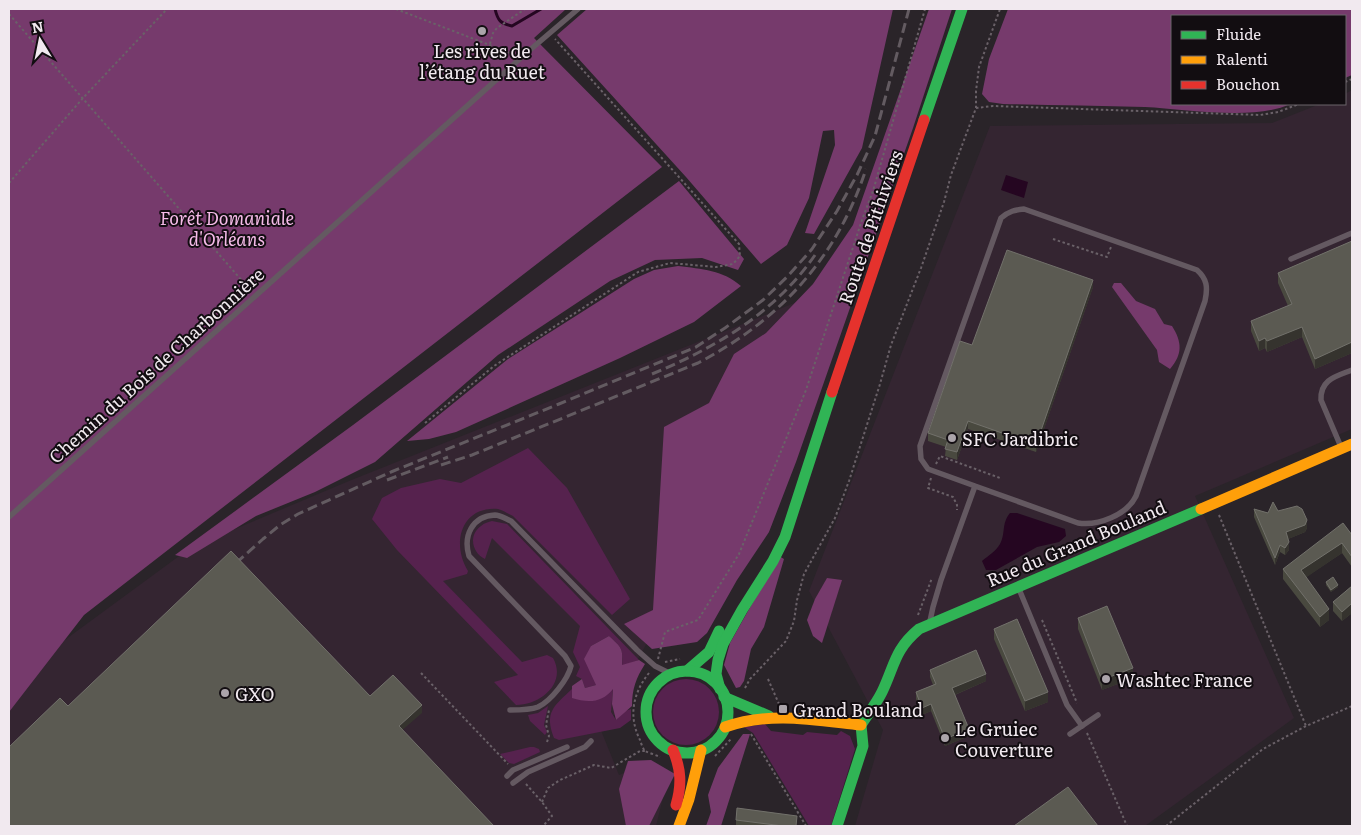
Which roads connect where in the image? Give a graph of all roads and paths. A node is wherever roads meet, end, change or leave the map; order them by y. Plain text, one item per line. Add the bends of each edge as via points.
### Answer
1 (166, 9) edge
2 (396, 9) edge
3 (525, 9) edge
4 (578, 9) edge
5 (925, 9) edge
6 (962, 9) edge
7 (1000, 9) edge
8 (9, 14) edge
9 (550, 34) junction
10 (490, 44) junction
11 (524, 54) junction
12 (82, 98) junction
13 (1296, 105) edge
14 (976, 108) junction
15 (9, 182) edge
16 (1352, 233) edge
17 (1053, 239) dead end
18 (1113, 241) junction
19 (1291, 259) dead end
20 (255, 296) junction
21 (1352, 370) edge
22 (425, 423) dead end
23 (1347, 446) edge
24 (810, 456) junction
25 (934, 471) junction
26 (1000, 478) dead end
27 (975, 486) junction
28 (1214, 504) junction
29 (956, 510) dead end
30 (9, 517) edge
31 (768, 547) dead end
32 (934, 573) dead end
33 (1018, 587) junction
34 (729, 610) dead end
35 (918, 615) dead end
36 (930, 623) junction
37 (655, 666) junction
38 (687, 671) junction
39 (421, 673) dead end
40 (671, 674) junction
41 (768, 679) dead end
42 (745, 688) dead end
43 (722, 693) junction
44 (550, 706) dead end
45 (1352, 706) edge
46 (780, 709) dead end
47 (510, 710) dead end
48 (1098, 715) dead end
49 (772, 717) junction
50 (861, 725) junction
51 (725, 726) junction
52 (1082, 726) junction
53 (1306, 726) junction
54 (750, 732) dead end
55 (1070, 734) dead end
56 (591, 741) dead end
57 (547, 742) dead end
58 (567, 747) dead end
59 (645, 750) dead end
60 (673, 750) junction
61 (701, 750) junction
62 (513, 770) junction
63 (507, 776) dead end
64 (520, 778) junction
65 (513, 783) dead end
66 (542, 802) junction
67 (838, 825) edge
68 (543, 826) edge
69 (668, 826) edge
70 (679, 826) edge
71 (806, 826) edge
72 (1128, 826) edge
73 (1166, 826) edge

1 - 12 path
2 - 10 path
3 - 10 path via 496,28
4 - 9 lane, Chemin du Bois de Charbonnière
5 - 37 path via 873,191 806,390 747,536 698,620 665,632
6 - 24 main road, Route de Pithiviers
7 - 14 path via 979,67
8 - 12 path
9 - 11 lane, Chemin du Bois de Charbonnière
9 - 22 path via 739,244 740,256 733,264 716,267 670,263 638,272 494,366
10 - 11 path via 512,54
11 - 20 lane, Chemin du Bois de Charbonnière
12 - 15 path
12 - 20 path
13 - 14 path via 1260,115
14 - 42 path via 891,345 849,481 835,518 804,574 794,621 786,641
16 - 19 lane
17 - 18 path via 1107,257
18 - 25 lane via 1024,210 1007,213 1002,218 921,440 921,458 928,469
18 - 27 lane via 1197,270 1203,276 1207,292 1133,502 1124,511 1086,524
20 - 30 lane, Chemin du Bois de Charbonnière
21 - 23 lane via 1330,379 1321,391 1322,400
23 - 28 main road, Rue du Grand Bouland
24 - 31 main road, Route de Pithiviers
24 - 43 main road, Route de Pithiviers via 780,547 721,650 716,676
25 - 26 path via 940,456
25 - 27 lane
25 - 29 path via 928,488 953,497
27 - 36 lane via 932,606
28 - 33 main road, Rue du Grand Bouland
28 - 53 path
32 - 35 path
33 - 36 main road, Rue du Grand Bouland
33 - 52 lane via 1067,704
34 - 38 main road via 708,652
36 - 50 main road, Rue du Grand Bouland via 902,643 878,700
37 - 40 lane
37 - 47 lane via 511,520 496,515 482,518 469,530 466,545 469,556 571,666 562,685 539,706
38 - 40 main road
38 - 43 main road via 706,676
39 - 62 path
40 - 60 main road via 649,695 646,719 654,736
41 - 46 path
43 - 49 main road
43 - 51 main road via 728,711
44 - 57 path
45 - 53 path
48 - 52 lane
49 - 50 main road
49 - 51 main road
50 - 67 main road via 863,746
51 - 61 main road via 716,741
52 - 55 lane
52 - 72 path
53 - 73 path via 1263,750
54 - 71 path
56 - 64 lane via 585,747
58 - 62 lane
59 - 66 path via 611,768 594,765 560,780 548,788
60 - 61 main road
60 - 69 main road via 681,784
61 - 70 main road
62 - 63 lane
64 - 65 lane
64 - 66 path
66 - 68 path via 552,816

